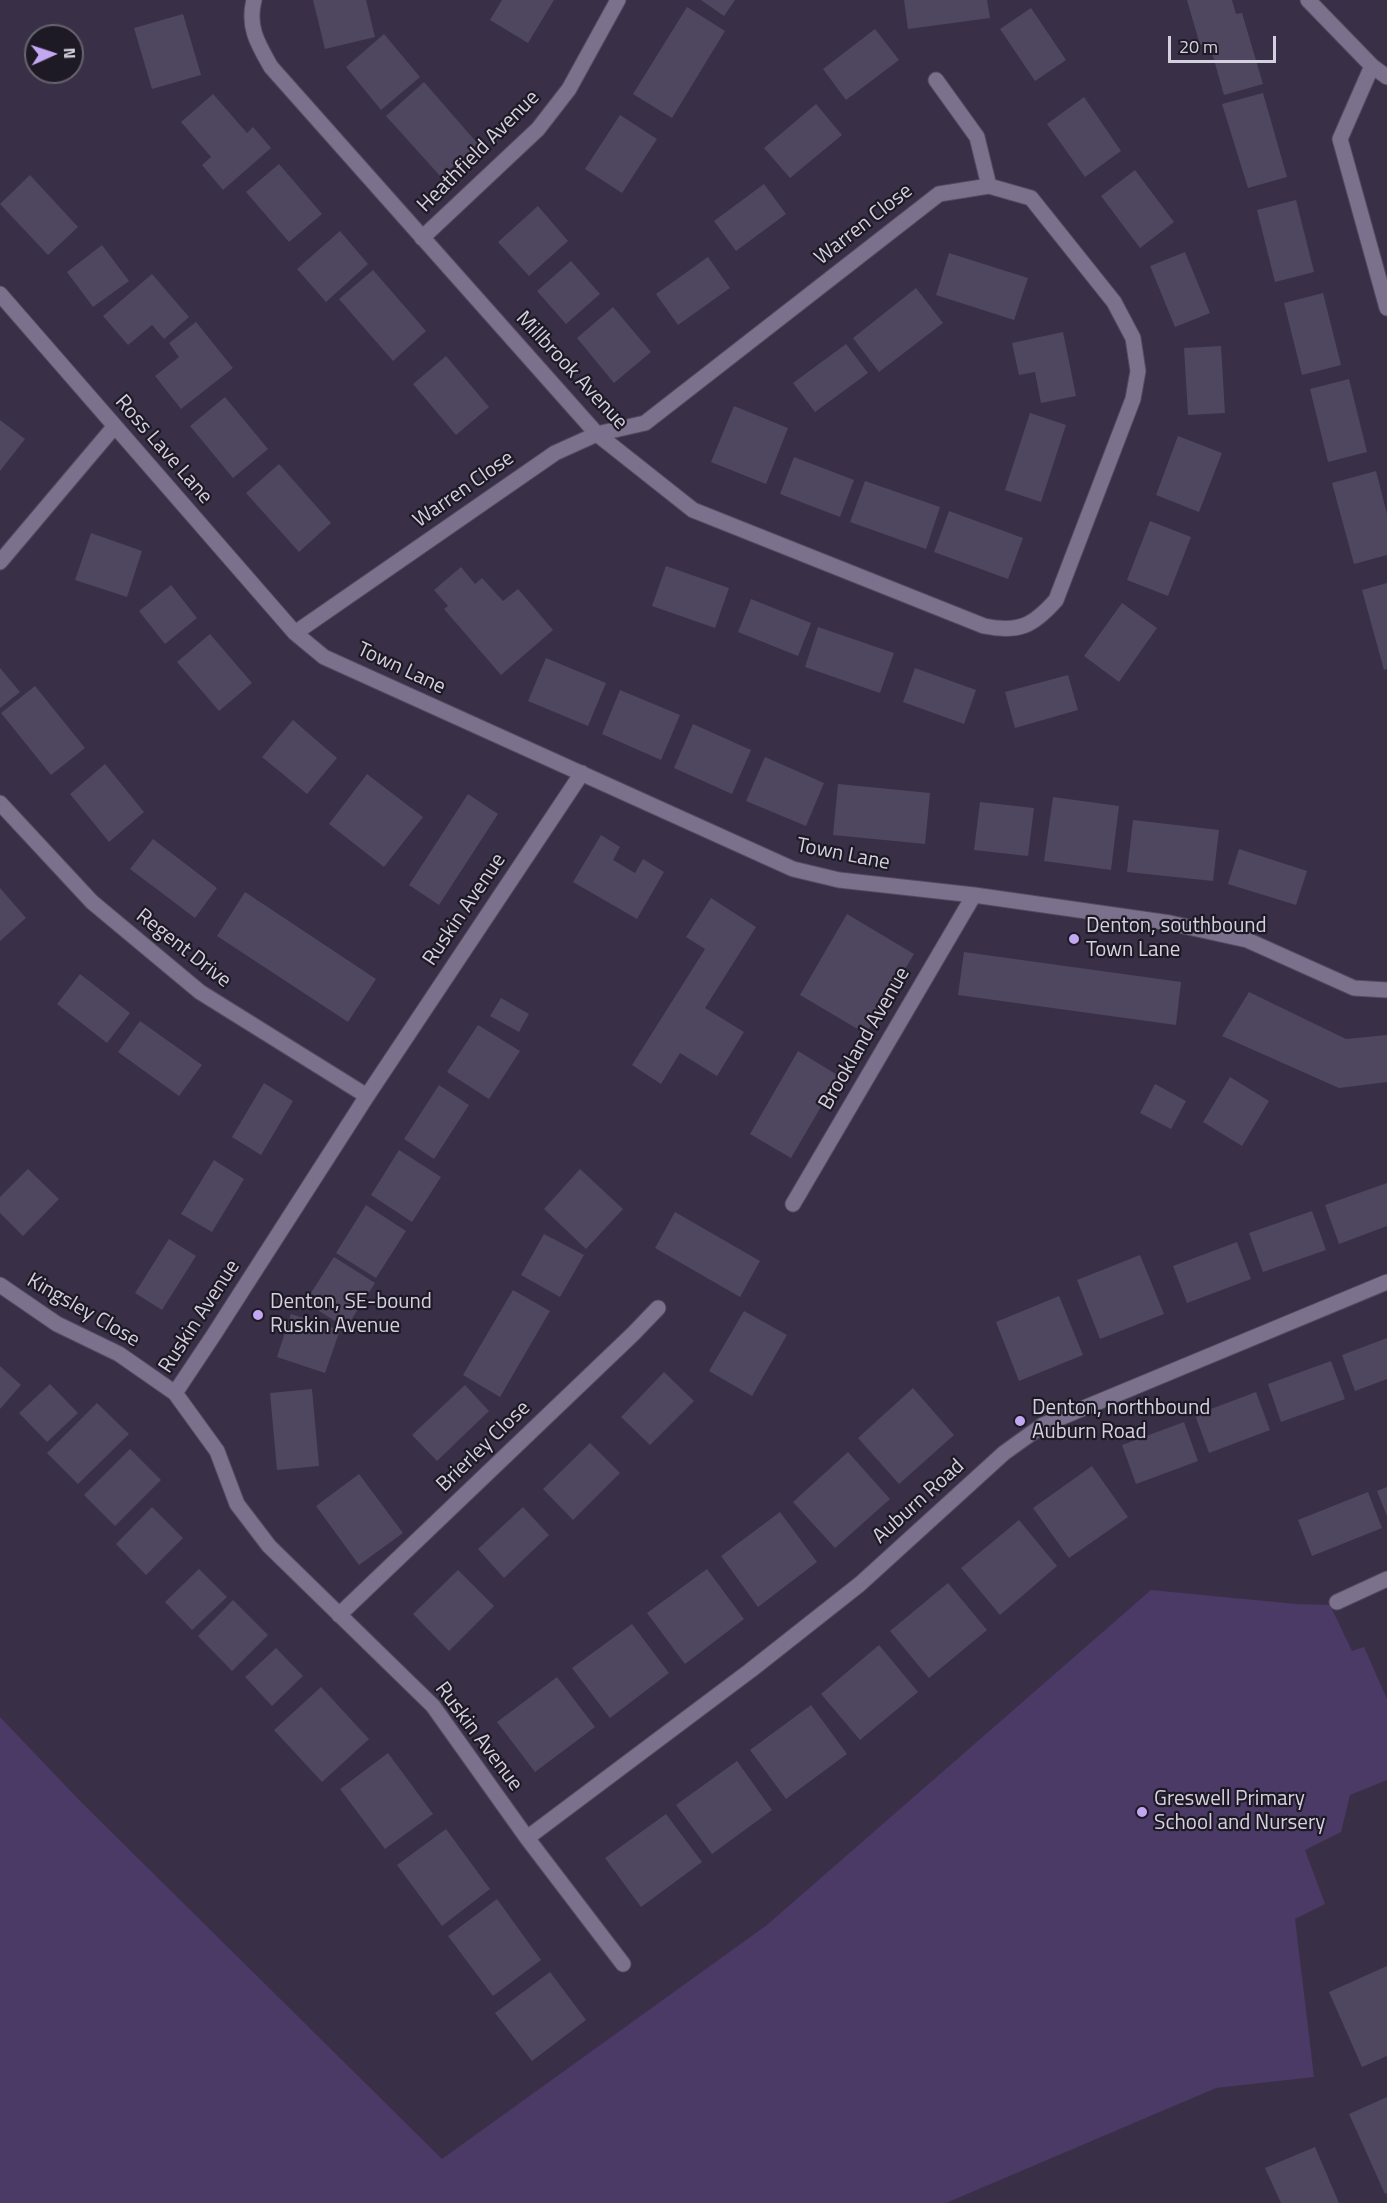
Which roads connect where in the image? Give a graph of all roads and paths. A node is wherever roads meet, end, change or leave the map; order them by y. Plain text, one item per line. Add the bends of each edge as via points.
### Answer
1 (254, 0) edge
2 (618, 0) edge
3 (1308, 0) edge
4 (1372, 66) junction
5 (1387, 77) edge
6 (936, 80) dead end
7 (989, 186) junction
8 (422, 238) junction
9 (0, 294) edge
10 (1387, 308) edge
11 (114, 427) junction
12 (597, 434) junction
13 (0, 562) edge
14 (984, 626) joint
15 (295, 633) junction
16 (582, 773) junction
17 (0, 803) edge
18 (974, 895) junction
19 (1387, 990) edge
20 (367, 1096) junction
21 (793, 1204) dead end
22 (1387, 1282) edge
23 (0, 1285) edge
24 (658, 1308) dead end
25 (175, 1393) junction
26 (1387, 1579) edge
27 (1337, 1602) dead end
28 (339, 1615) junction
29 (527, 1838) junction
30 (623, 1964) dead end

1 - 8 street, Millbrook Avenue via 250,14 256,39 271,67
2 - 8 street, Heathfield Avenue via 569,89 538,129
3 - 4 street
4 - 5 street
4 - 10 street via 1340,139
6 - 7 street via 976,136
7 - 12 street, Warren Close via 939,194 645,423
7 - 14 street, Warren Close via 1031,198 1114,302 1133,338 1138,371 1133,399 1056,600 1041,617 1021,627 1003,630
8 - 12 street, Millbrook Avenue
9 - 11 street, Ross Lave Lane
11 - 13 street
11 - 15 street, Ross Lave Lane
12 - 14 street, Millbrook Avenue via 693,510
12 - 15 street, Warren Close via 555,453
15 - 16 street, Town Lane via 324,657
16 - 18 street, Town Lane via 793,869 839,880
16 - 20 street, Ruskin Avenue
17 - 20 street, Regent Drive via 92,902 192,985
18 - 19 street, Town Lane via 1170,923 1246,940 1354,988
18 - 21 street, Brookland Avenue
20 - 25 street, Ruskin Avenue
22 - 29 street, Auburn Road via 1043,1425 1004,1453 860,1584
23 - 25 street, Kingsley Close via 57,1324 119,1354
24 - 28 street, Brierley Close
25 - 28 street, Ruskin Avenue via 217,1451 237,1504 269,1546
26 - 27 street
28 - 29 street, Ruskin Avenue via 433,1706
29 - 30 street, Ruskin Avenue

